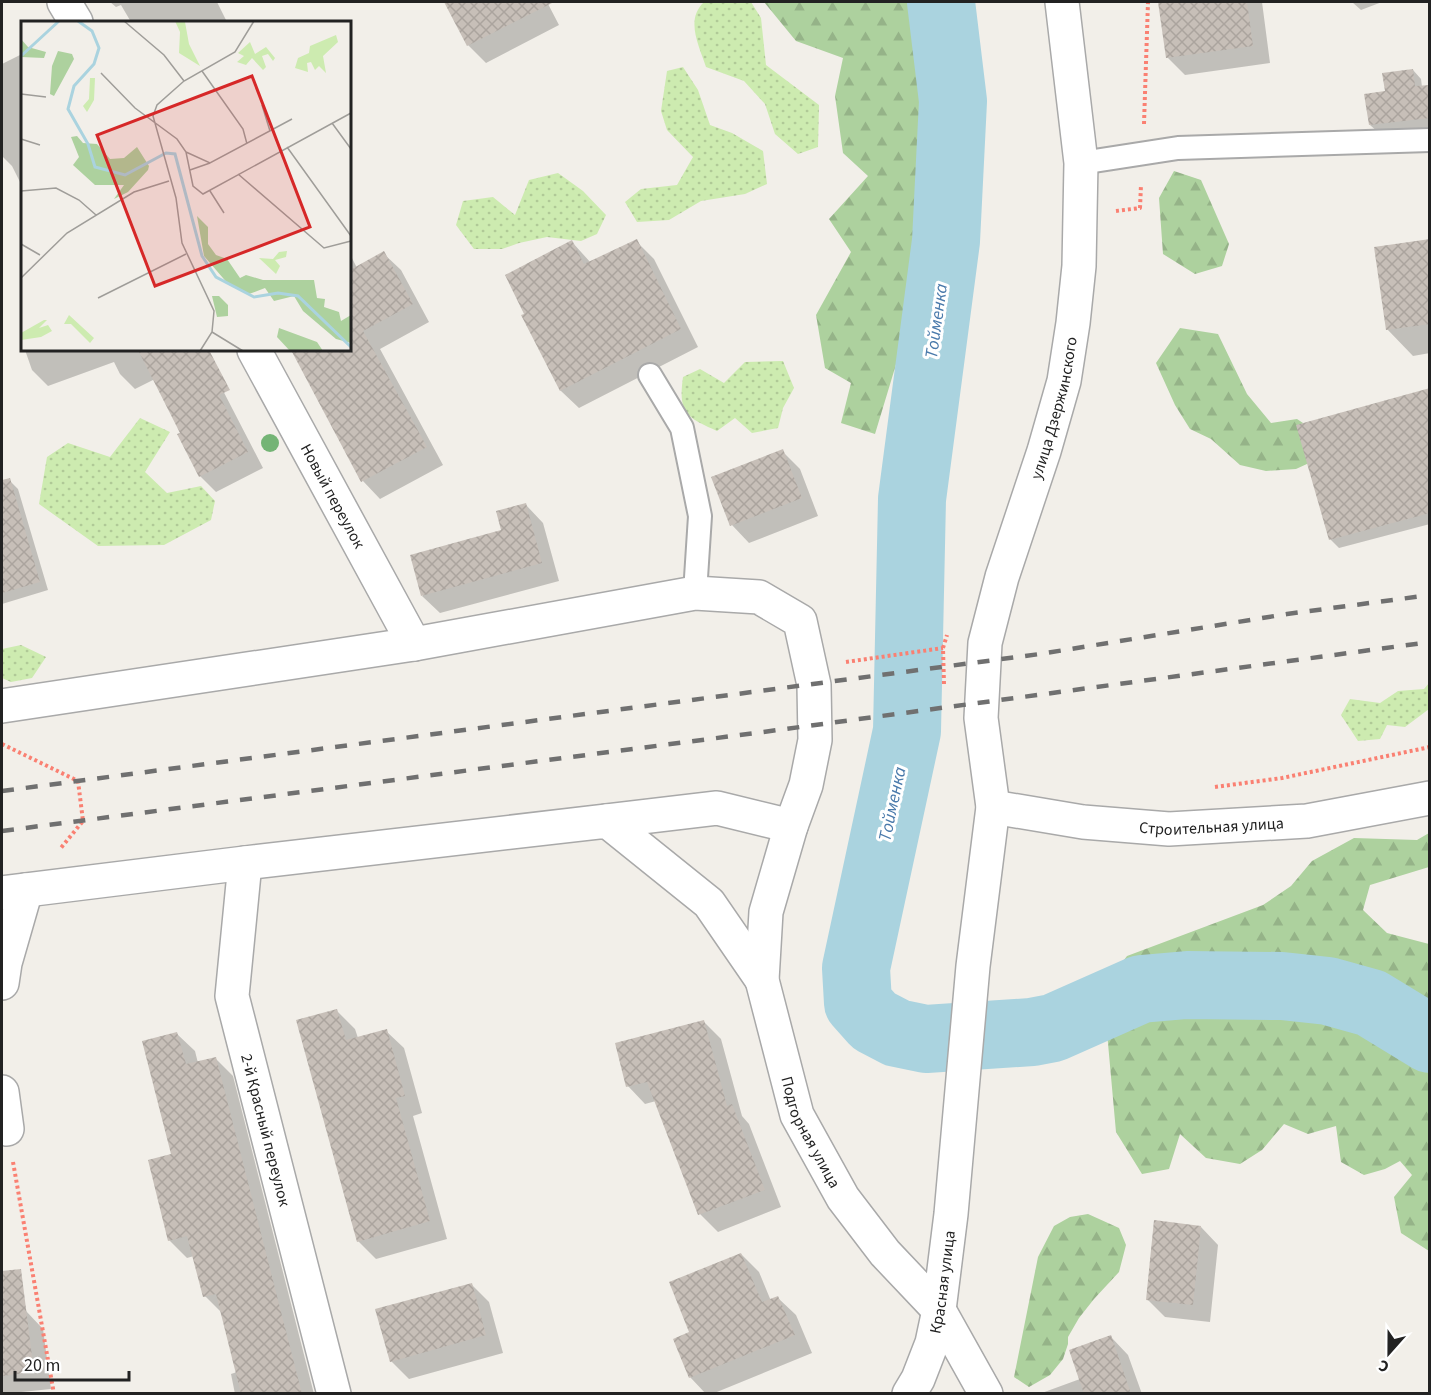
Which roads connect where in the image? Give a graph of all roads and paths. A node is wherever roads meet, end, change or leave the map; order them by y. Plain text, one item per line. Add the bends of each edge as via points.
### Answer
1 (64, 2) edge
2 (1062, 2) edge
3 (75, 21) edge
4 (1430, 140) edge
5 (1081, 163) junction
6 (255, 351) edge
7 (650, 375) dead end
8 (695, 593) junction
9 (414, 644) junction
10 (943, 648) dead end
11 (849, 662) dead end
12 (2, 706) edge
13 (2, 744) edge
14 (1430, 747) edge
15 (1205, 789) dead end
16 (1430, 798) edge
17 (993, 807) junction
18 (83, 821) dead end
19 (607, 821) junction
20 (791, 826) junction
21 (245, 863) junction
22 (14, 892) edge
23 (973, 966) joint
24 (762, 980) junction
25 (2, 983) edge
26 (2, 1092) edge
27 (7, 1129) joint
28 (939, 1310) junction
29 (54, 1394) edge
30 (334, 1394) edge
31 (909, 1394) edge
32 (986, 1394) edge

1 - 3 street
2 - 5 street, улица Дзержинского
4 - 5 lane via 1178,148
5 - 17 street, улица Дзержинского via 1079,266 1064,381 985,643 981,718
6 - 9 street, Новый переулок
7 - 8 lane via 682,428 700,516
8 - 9 street, Подгорная улица
8 - 20 street, Подгорная улица via 759,597 800,621 814,685 815,740 806,785
9 - 12 street, Подгорная улица
10 - 11 path
13 - 18 path via 78,781
14 - 15 path via 1282,778
16 - 17 street, Строительная улица via 1307,821 1169,829 1083,822
17 - 23 street, улица Дзержинского
19 - 20 street via 717,808
19 - 21 street
19 - 24 street via 709,903
20 - 24 street, Подгорная улица via 766,912
21 - 22 street
21 - 30 street, 2-й Красный переулок via 232,996
22 - 25 street
23 - 28 street, Красная улица
24 - 28 street, Подгорная улица via 797,1114 843,1198 885,1252
26 - 27 street
27 - 29 path
28 - 31 street, Красная улица via 932,1343
28 - 32 street, Подгорная улица

